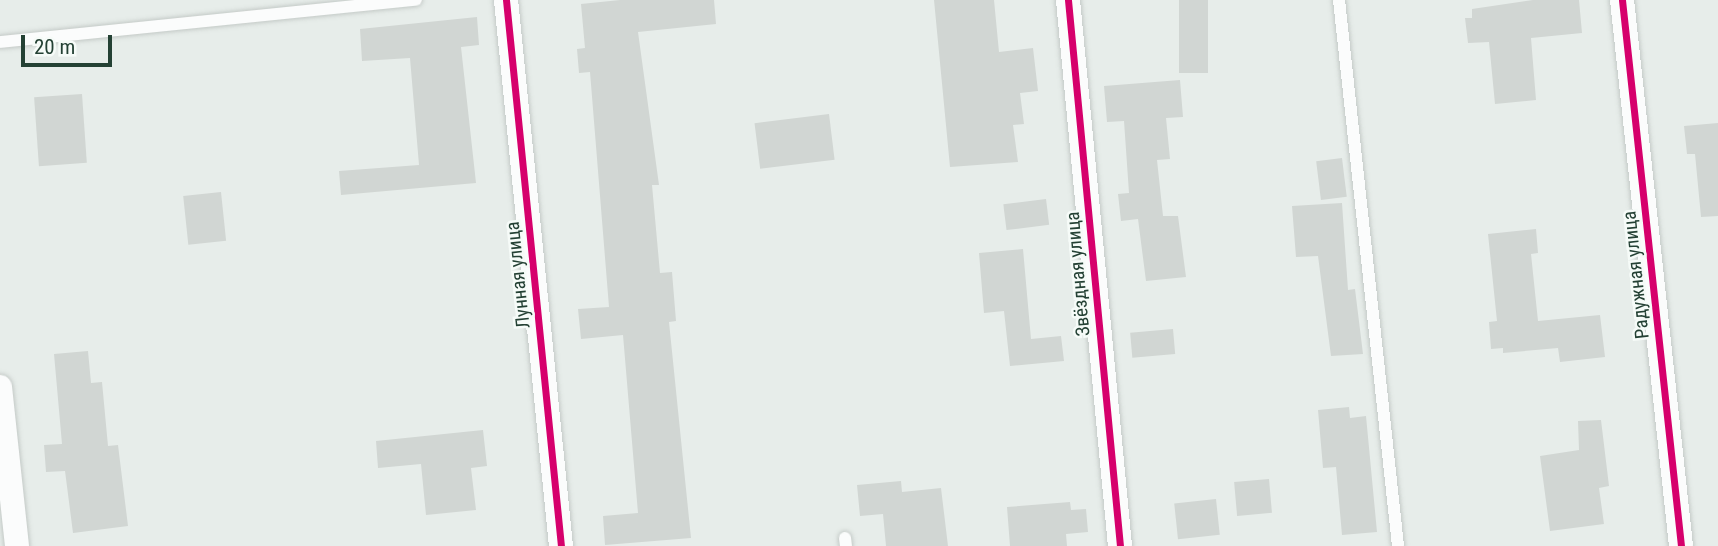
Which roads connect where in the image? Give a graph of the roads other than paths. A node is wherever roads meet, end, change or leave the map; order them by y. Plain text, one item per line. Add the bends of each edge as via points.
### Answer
1 (416, 0) edge
2 (506, 0) edge
3 (1068, 0) edge
4 (1339, 0) edge
5 (1622, 0) edge
6 (0, 42) edge
7 (0, 387) edge
8 (17, 546) edge
9 (561, 546) edge
10 (1119, 546) edge
11 (1398, 546) edge
12 (1681, 546) edge

1 - 6 lane
2 - 9 street, Лунная улица
3 - 10 street, Звёздная улица
4 - 11 lane
5 - 12 street, Радужная улица
7 - 8 street

